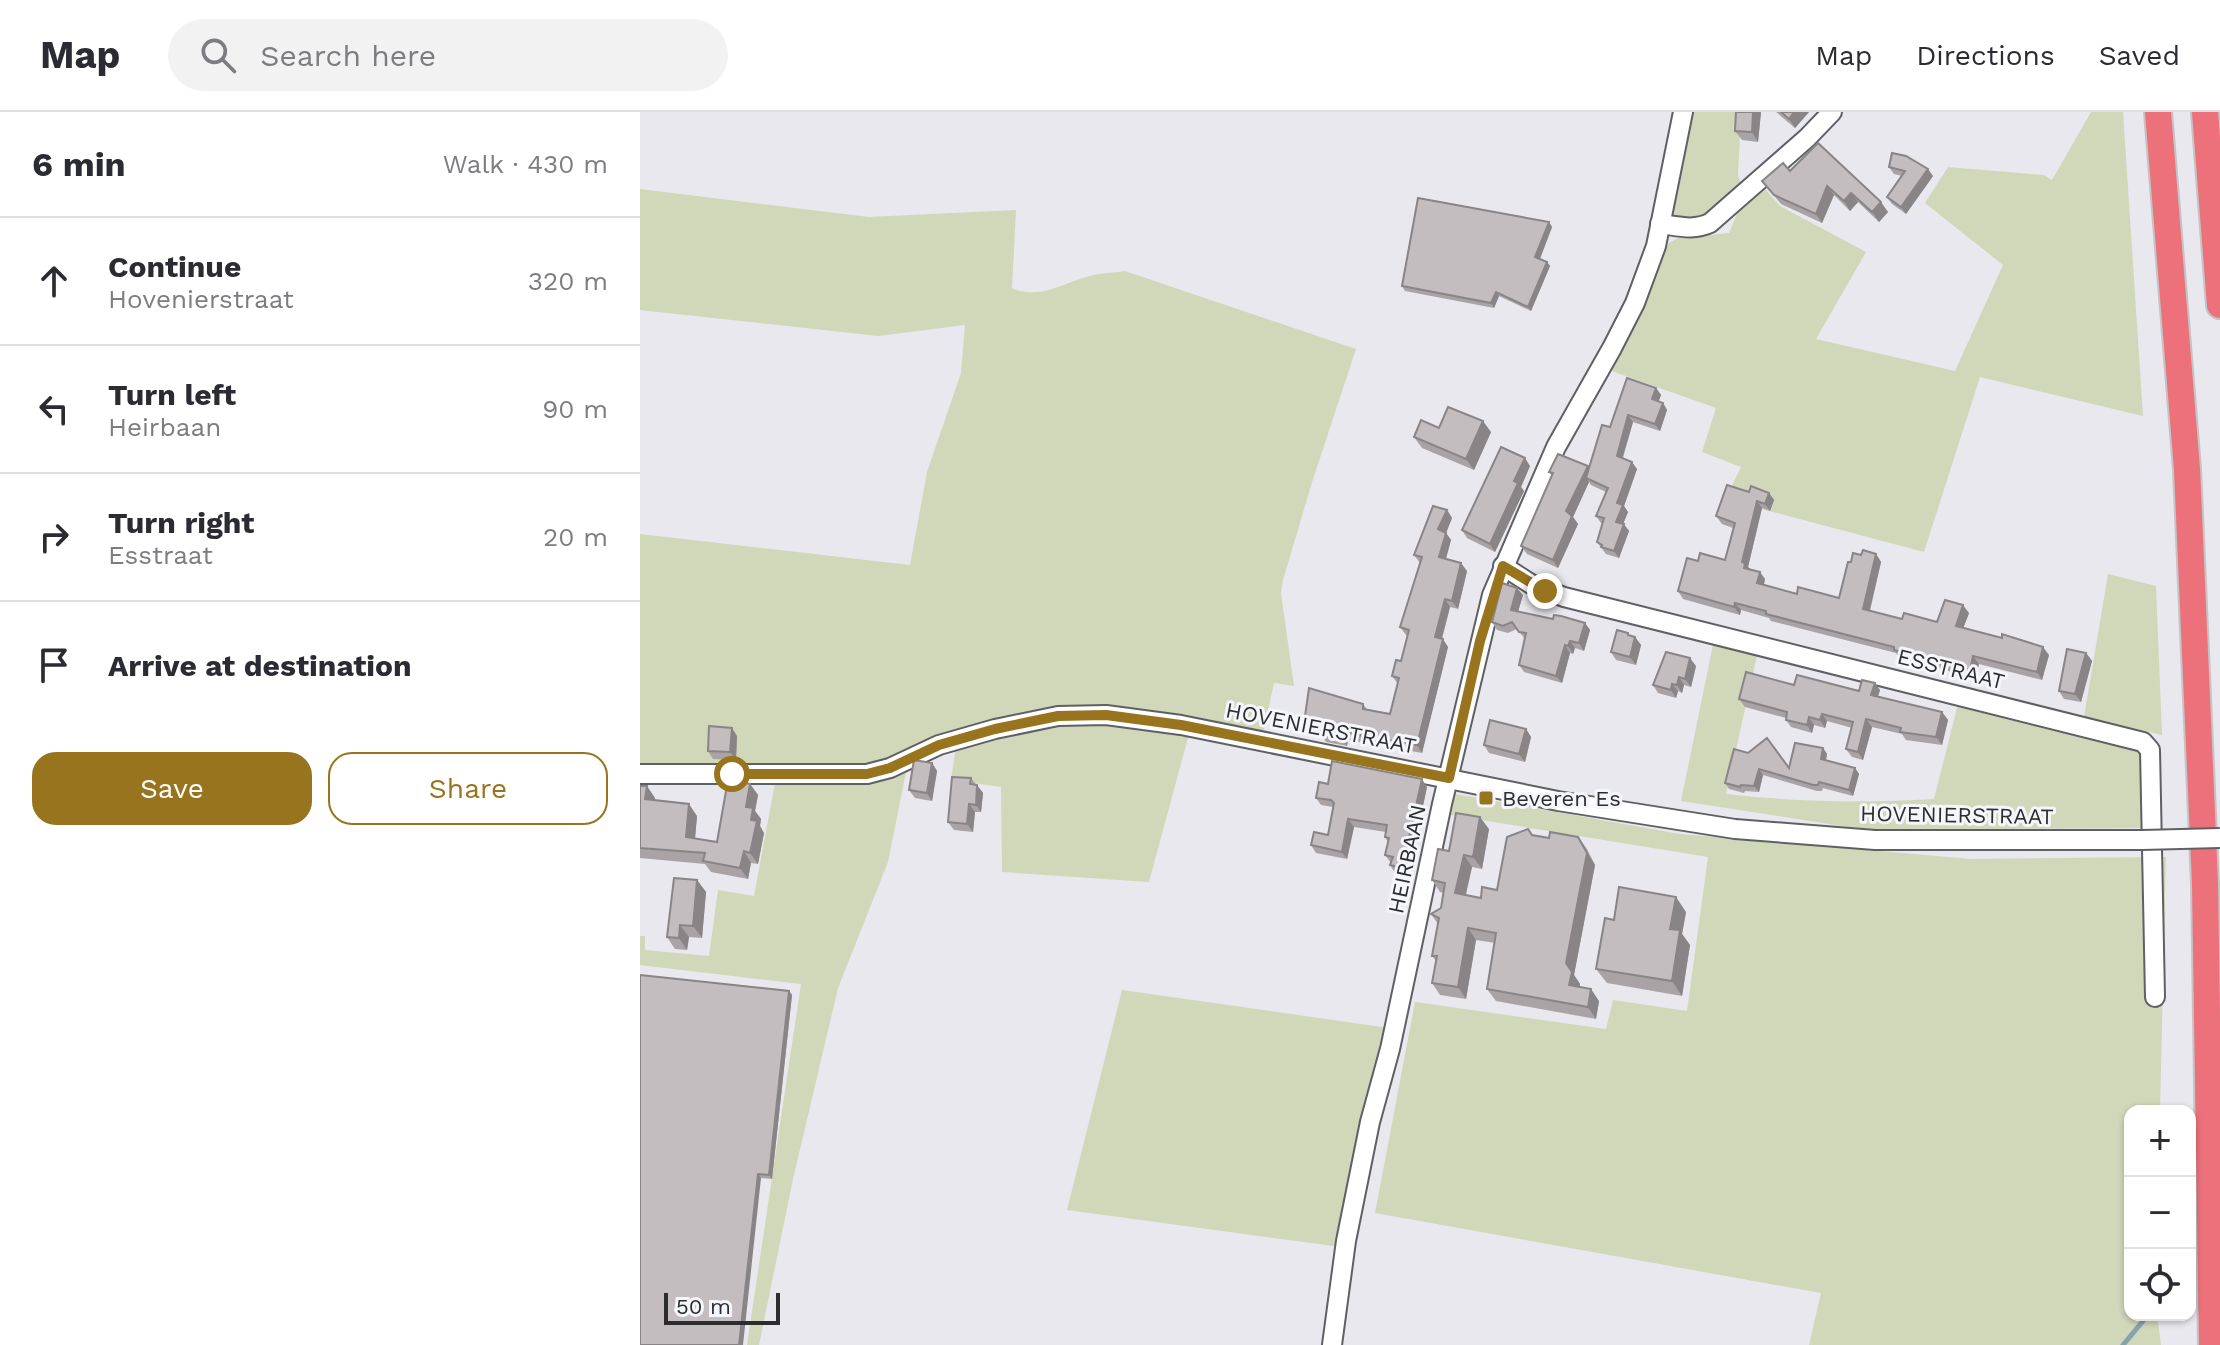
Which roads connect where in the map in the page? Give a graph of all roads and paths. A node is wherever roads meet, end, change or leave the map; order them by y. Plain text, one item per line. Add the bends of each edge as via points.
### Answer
1 (1683, 112) edge
2 (1832, 112) edge
3 (2158, 112) edge
4 (2205, 112) edge
5 (1660, 224) junction
6 (2220, 305) edge
7 (1503, 566) junction
8 (640, 774) edge
9 (1449, 778) junction
10 (2220, 838) edge
11 (2155, 997) dead end
12 (1332, 1345) edge
13 (2212, 1345) edge

1 - 5 street, HEIRBAAN
2 - 5 street via 1710,223 1689,229
3 - 13 highway via 2187,469 2205,883
4 - 6 highway
5 - 7 street, HEIRBAAN via 1635,303 1556,447
7 - 9 street, HEIRBAAN
7 - 11 street, ESSTRAAT via 1564,597 2147,745
8 - 9 street, HOVENIERSTRAAT via 867,774 995,729 1058,716 1106,715
9 - 10 street, HOVENIERSTRAAT, bridge via 1735,829 1875,840
9 - 12 street, HEIRBAAN via 1370,1122

